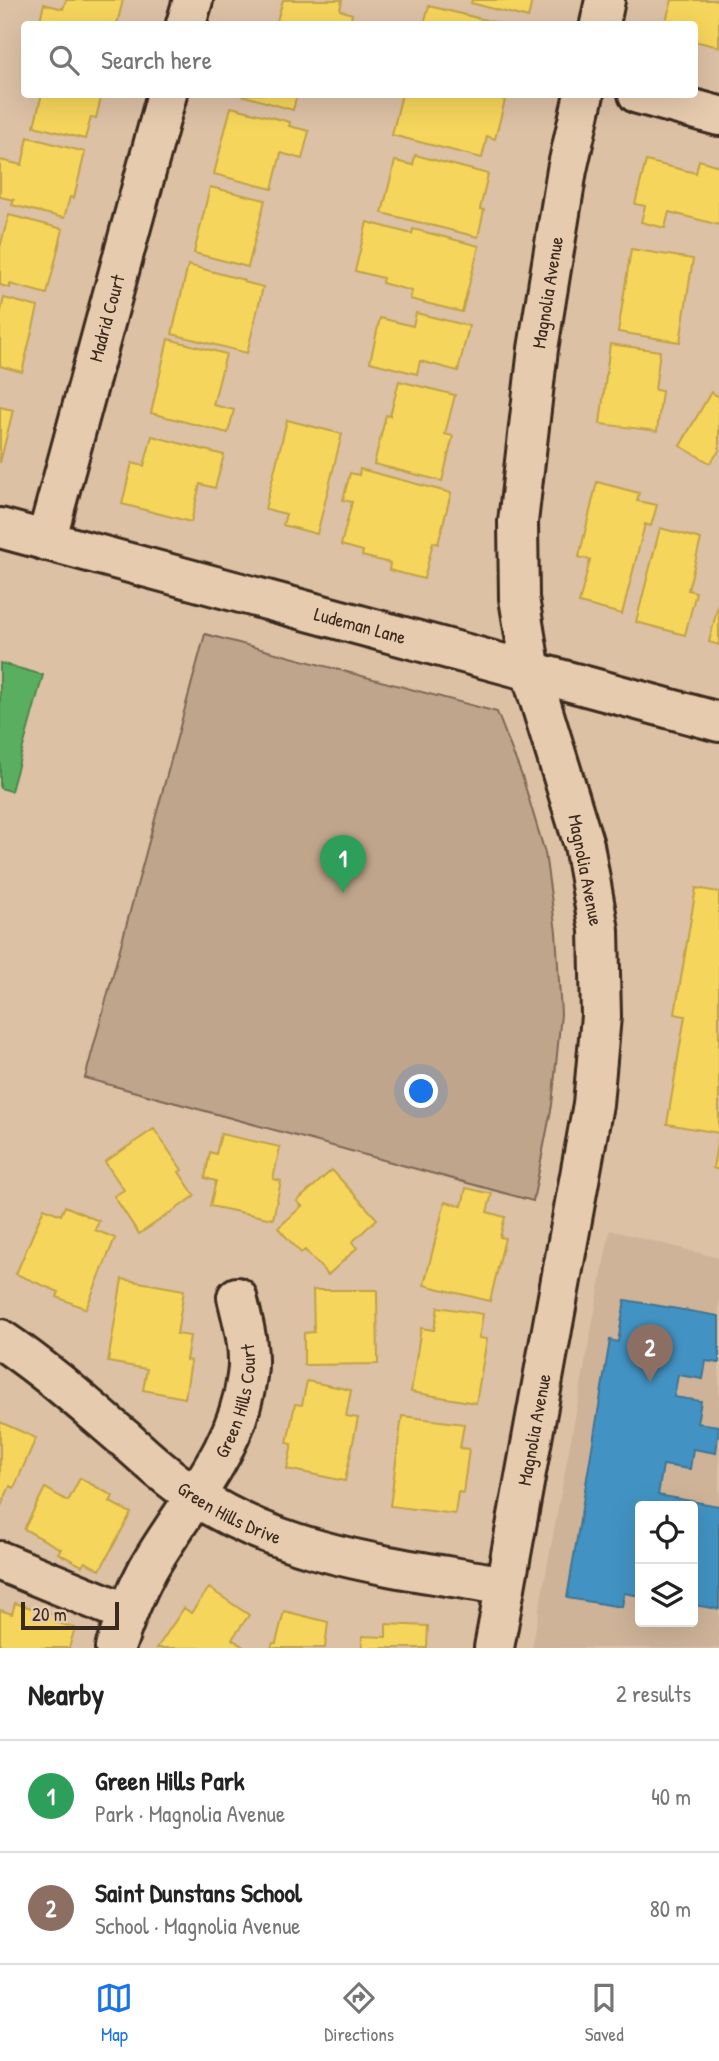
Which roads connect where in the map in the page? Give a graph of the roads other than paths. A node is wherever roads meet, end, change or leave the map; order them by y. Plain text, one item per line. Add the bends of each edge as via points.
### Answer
1 (193, 0) edge
2 (605, 0) edge
3 (187, 21) edge
4 (601, 21) edge
5 (166, 98) edge
6 (583, 98) edge
7 (653, 98) edge
8 (719, 116) edge
9 (0, 528) edge
10 (46, 541) junction
11 (531, 671) junction
12 (719, 722) edge
13 (237, 1297) dead end
14 (0, 1339) edge
15 (195, 1497) junction
16 (0, 1561) edge
17 (505, 1586) junction
18 (121, 1630) edge
19 (495, 1648) edge

1 - 3 street
2 - 4 street
5 - 10 street, Madrid Court
6 - 11 street, Magnolia Avenue via 538,349 518,522 519,598
7 - 8 street
9 - 10 street, Ludeman Lane
10 - 11 street, Ludeman Lane
11 - 12 street, Ludeman Lane
11 - 17 street, Magnolia Avenue via 584,845 598,930 601,1016 593,1104
13 - 15 street, Green Hills Court via 246,1335 248,1374 239,1417 221,1457
14 - 15 street, Green Hills Drive via 36,1363
15 - 17 street, Green Hills Drive via 291,1542 340,1556
15 - 18 street, Green Hills Court via 149,1569
16 - 18 street
17 - 19 street, Magnolia Avenue

